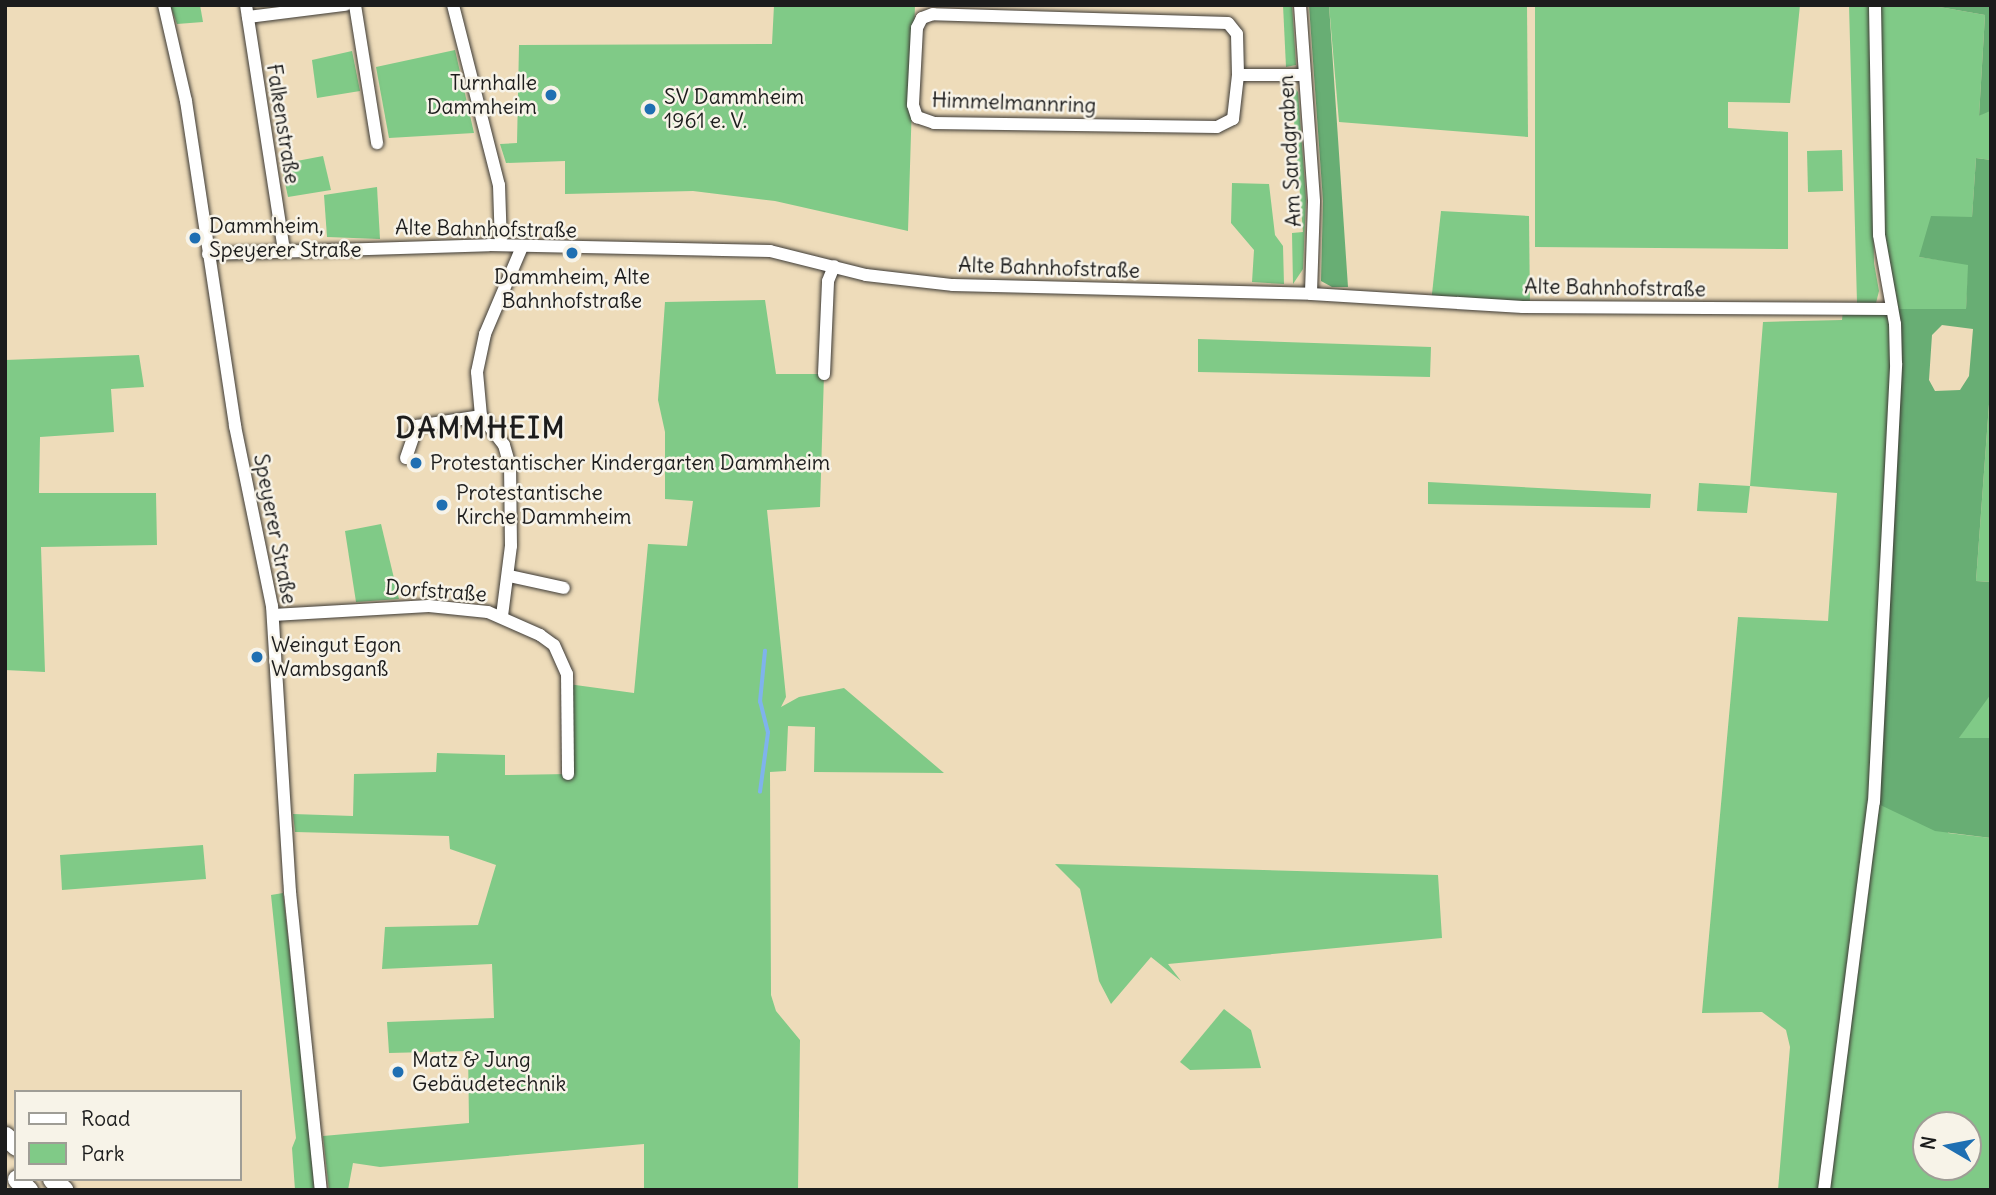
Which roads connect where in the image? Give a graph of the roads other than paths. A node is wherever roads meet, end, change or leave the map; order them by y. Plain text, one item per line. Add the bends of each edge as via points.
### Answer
1 (164, 5) edge
2 (345, 5) edge
3 (355, 5) edge
4 (453, 5) edge
5 (1300, 5) edge
6 (1875, 5) edge
7 (247, 11) edge
8 (1238, 75) junction
9 (1306, 75) junction
10 (377, 143) dead end
11 (501, 245) junction
12 (522, 247) junction
13 (284, 250) junction
14 (208, 254) junction
15 (834, 266) junction
16 (1311, 294) junction
17 (1892, 309) junction
18 (824, 374) dead end
19 (481, 416) junction
20 (406, 458) dead end
21 (509, 576) junction
22 (564, 588) dead end
23 (273, 615) junction
24 (502, 616) junction
25 (568, 774) dead end
26 (321, 1190) edge
27 (1824, 1190) edge

1 - 14 street, Speyerer Straße via 186,101
2 - 7 street
3 - 10 street
4 - 11 street via 499,185
5 - 9 street, Am Sandgraben
6 - 17 street via 1879,234
7 - 13 street, Falkenstraße
8 - 8 street, Himmelmannring via 1235,116 1223,127 934,123 917,117 913,105 917,28 922,18 933,14 1228,23 1236,30
8 - 9 street
9 - 16 street, Am Sandgraben via 1314,202
11 - 12 street, Alte Bahnhofstraße
11 - 13 street, Alte Bahnhofstraße
12 - 15 street, Alte Bahnhofstraße via 770,251
12 - 19 street via 480,349 477,385
13 - 14 street, Alte Bahnhofstraße
14 - 23 street, Speyerer Straße via 235,426
15 - 16 street, Alte Bahnhofstraße via 941,284
15 - 18 street via 828,281
16 - 17 street, Alte Bahnhofstraße via 1530,307
17 - 27 street via 1896,364 1874,802
19 - 20 street via 417,426
19 - 21 street, Dorfstraße via 504,445 510,466
21 - 22 street
21 - 24 street, Dorfstraße
23 - 24 street, Dorfstraße via 415,605
23 - 26 street, Speyerer Straße via 289,881
24 - 25 street via 546,638 564,664 569,694

